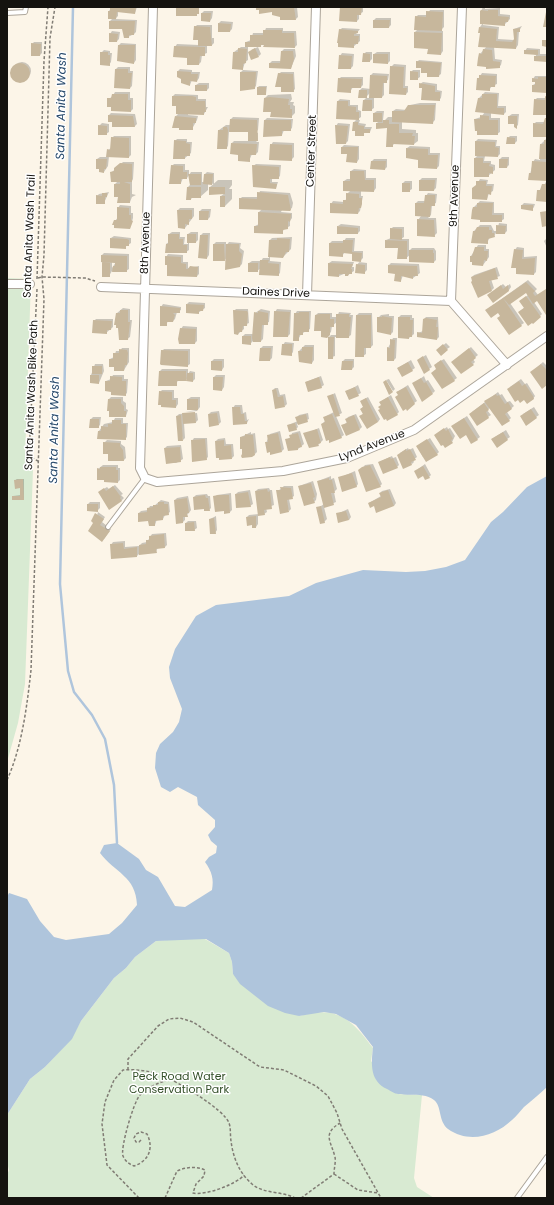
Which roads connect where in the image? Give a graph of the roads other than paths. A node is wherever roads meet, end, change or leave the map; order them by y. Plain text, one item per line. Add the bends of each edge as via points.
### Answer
1 (26, 7) edge
2 (153, 7) edge
3 (316, 7) edge
4 (462, 7) edge
5 (7, 13) edge
6 (7, 284) edge
7 (34, 285) road end
8 (101, 287) dead end
9 (145, 288) junction
10 (307, 295) junction
11 (451, 301) junction
12 (547, 336) edge
13 (507, 365) junction
14 (145, 478) junction
15 (108, 526) dead end
16 (547, 1158) edge
17 (517, 1198) edge

1 - 5 lane via 25,12
2 - 9 street, 8th Avenue
3 - 10 street, Center Street
4 - 11 street, 9th Avenue
6 - 7 street
8 - 9 street, Daines Drive
9 - 10 street, Daines Drive
9 - 14 street, 8th Avenue via 140,468
10 - 11 street, Daines Drive
11 - 13 street
12 - 13 street, Lynd Avenue
13 - 14 street, Lynd Avenue via 414,430 347,458 283,471 157,482
14 - 15 lane
16 - 17 lane

